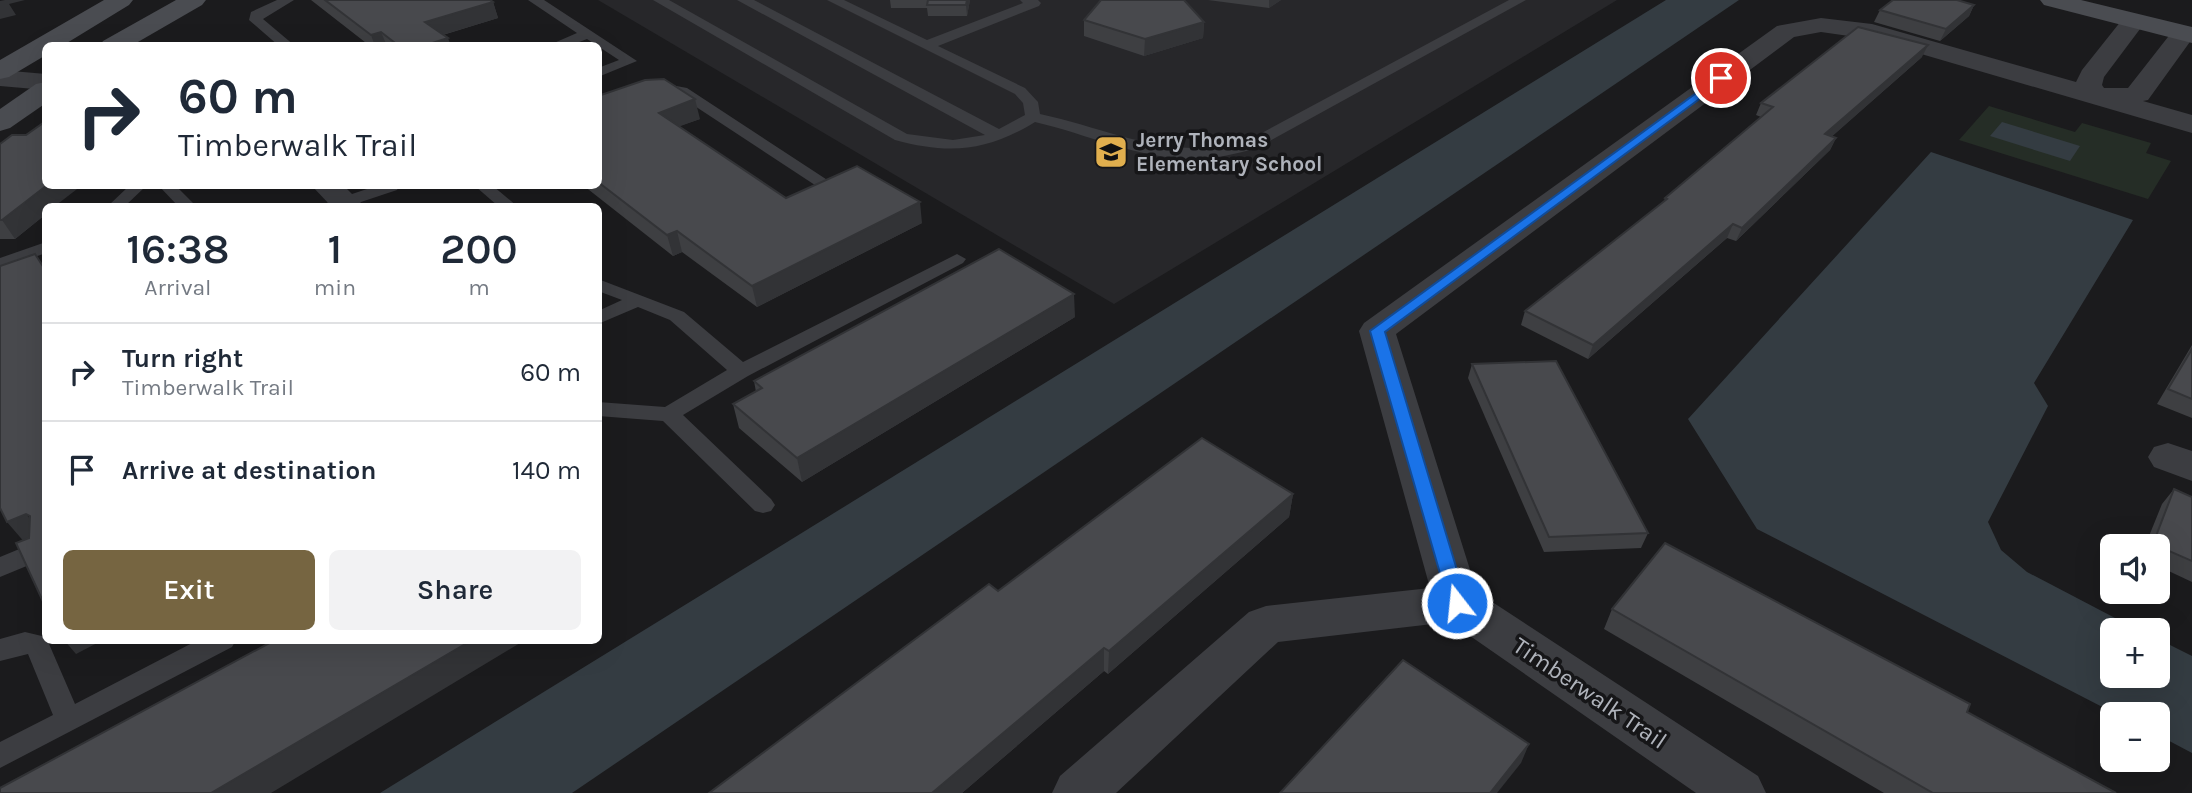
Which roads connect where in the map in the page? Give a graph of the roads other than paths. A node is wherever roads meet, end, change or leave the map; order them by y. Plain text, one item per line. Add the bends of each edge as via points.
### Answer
1 (121, 0) edge
2 (194, 0) edge
3 (287, 0) edge
4 (535, 0) edge
5 (660, 0) edge
6 (744, 0) edge
7 (834, 0) edge
8 (1027, 0) edge
9 (1519, 0) edge
10 (2052, 0) edge
11 (2134, 20) junction
12 (588, 34) junction
13 (2188, 34) edge
14 (49, 42) edge
15 (119, 42) edge
16 (283, 42) edge
17 (566, 42) edge
18 (600, 42) edge
19 (602, 43) edge
20 (927, 45) junction
21 (42, 46) edge
22 (0, 71) edge
23 (602, 72) edge
24 (0, 79) edge
25 (42, 82) edge
26 (42, 93) edge
27 (2095, 96) junction
28 (602, 108) edge
29 (1033, 117) junction
30 (0, 122) edge
31 (2192, 124) edge
32 (1000, 136) junction
33 (827, 185) edge
34 (135, 189) edge
35 (170, 189) edge
36 (380, 189) edge
37 (487, 189) edge
38 (338, 200) edge
39 (119, 203) edge
40 (184, 203) edge
41 (504, 203) edge
42 (42, 248) edge
43 (957, 259) dead end
44 (0, 264) edge
45 (602, 286) edge
46 (636, 301) junction
47 (602, 316) edge
48 (741, 371) junction
49 (602, 410) edge
50 (669, 414) junction
51 (763, 505) dead end
52 (42, 549) edge
53 (0, 568) edge
54 (1457, 603) junction
55 (215, 644) edge
56 (0, 650) edge
57 (69, 720) junction
58 (0, 757) edge
59 (1079, 793) edge
60 (1739, 793) edge

1 - 14 street
2 - 15 street
3 - 16 lane via 263,10 256,20
4 - 12 lane
5 - 32 lane via 901,137 939,146
6 - 32 lane
7 - 20 lane
8 - 20 lane via 1034,3
9 - 29 lane via 1238,150 1193,155 1148,151 1067,123
10 - 11 street
11 - 13 street
11 - 27 street via 2091,76 2088,86
12 - 17 lane
12 - 18 lane
13 - 27 street via 2138,94
19 - 23 lane via 630,61
20 - 29 lane via 1020,91 1030,102
21 - 22 street
24 - 25 street
26 - 30 street
27 - 31 street
27 - 54 street via 1872,33 1821,25 1786,31 1377,331
28 - 33 lane via 651,90 682,90
29 - 32 lane
34 - 39 lane
35 - 40 lane
36 - 38 lane
37 - 41 lane
42 - 44 lane
43 - 48 lane
45 - 46 lane
46 - 47 lane
46 - 48 lane via 677,316
48 - 50 lane
49 - 50 lane
50 - 51 lane
52 - 53 lane
54 - 59 street via 1266,625
54 - 60 street, Timberwalk Trail
55 - 57 lane
56 - 57 lane via 25,643 37,645
57 - 58 lane

